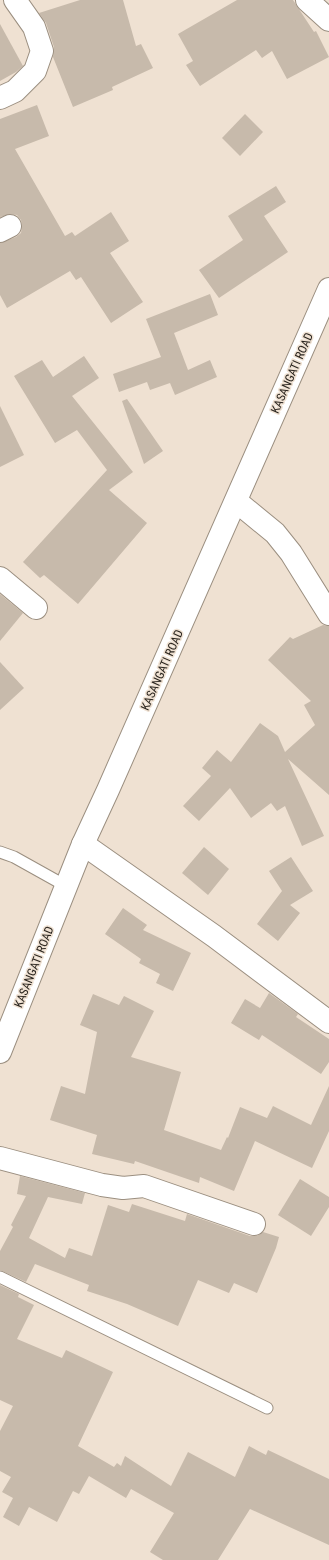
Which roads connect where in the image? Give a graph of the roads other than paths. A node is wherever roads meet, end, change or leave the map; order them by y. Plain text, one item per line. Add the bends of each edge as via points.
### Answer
1 (15, 0) edge
2 (307, 0) edge
3 (329, 20) edge
4 (0, 98) edge
5 (329, 289) edge
6 (236, 501) junction
7 (0, 578) edge
8 (36, 608) dead end
9 (329, 614) edge
10 (83, 844) junction
11 (0, 852) edge
12 (66, 886) junction
13 (329, 1022) edge
14 (0, 1052) edge
15 (0, 1158) edge
16 (254, 1224) dead end
17 (0, 1277) edge
18 (267, 1408) dead end

1 - 4 street via 34,27 42,51 35,71 15,91
2 - 3 street
5 - 6 street, KASANGATI ROAD
6 - 9 street via 275,533 291,553
6 - 10 street, KASANGATI ROAD
7 - 8 street
10 - 12 street, KASANGATI ROAD
10 - 13 street via 214,936
11 - 12 lane
12 - 14 street, KASANGATI ROAD
15 - 16 street via 102,1185 123,1188 144,1186
17 - 18 lane

